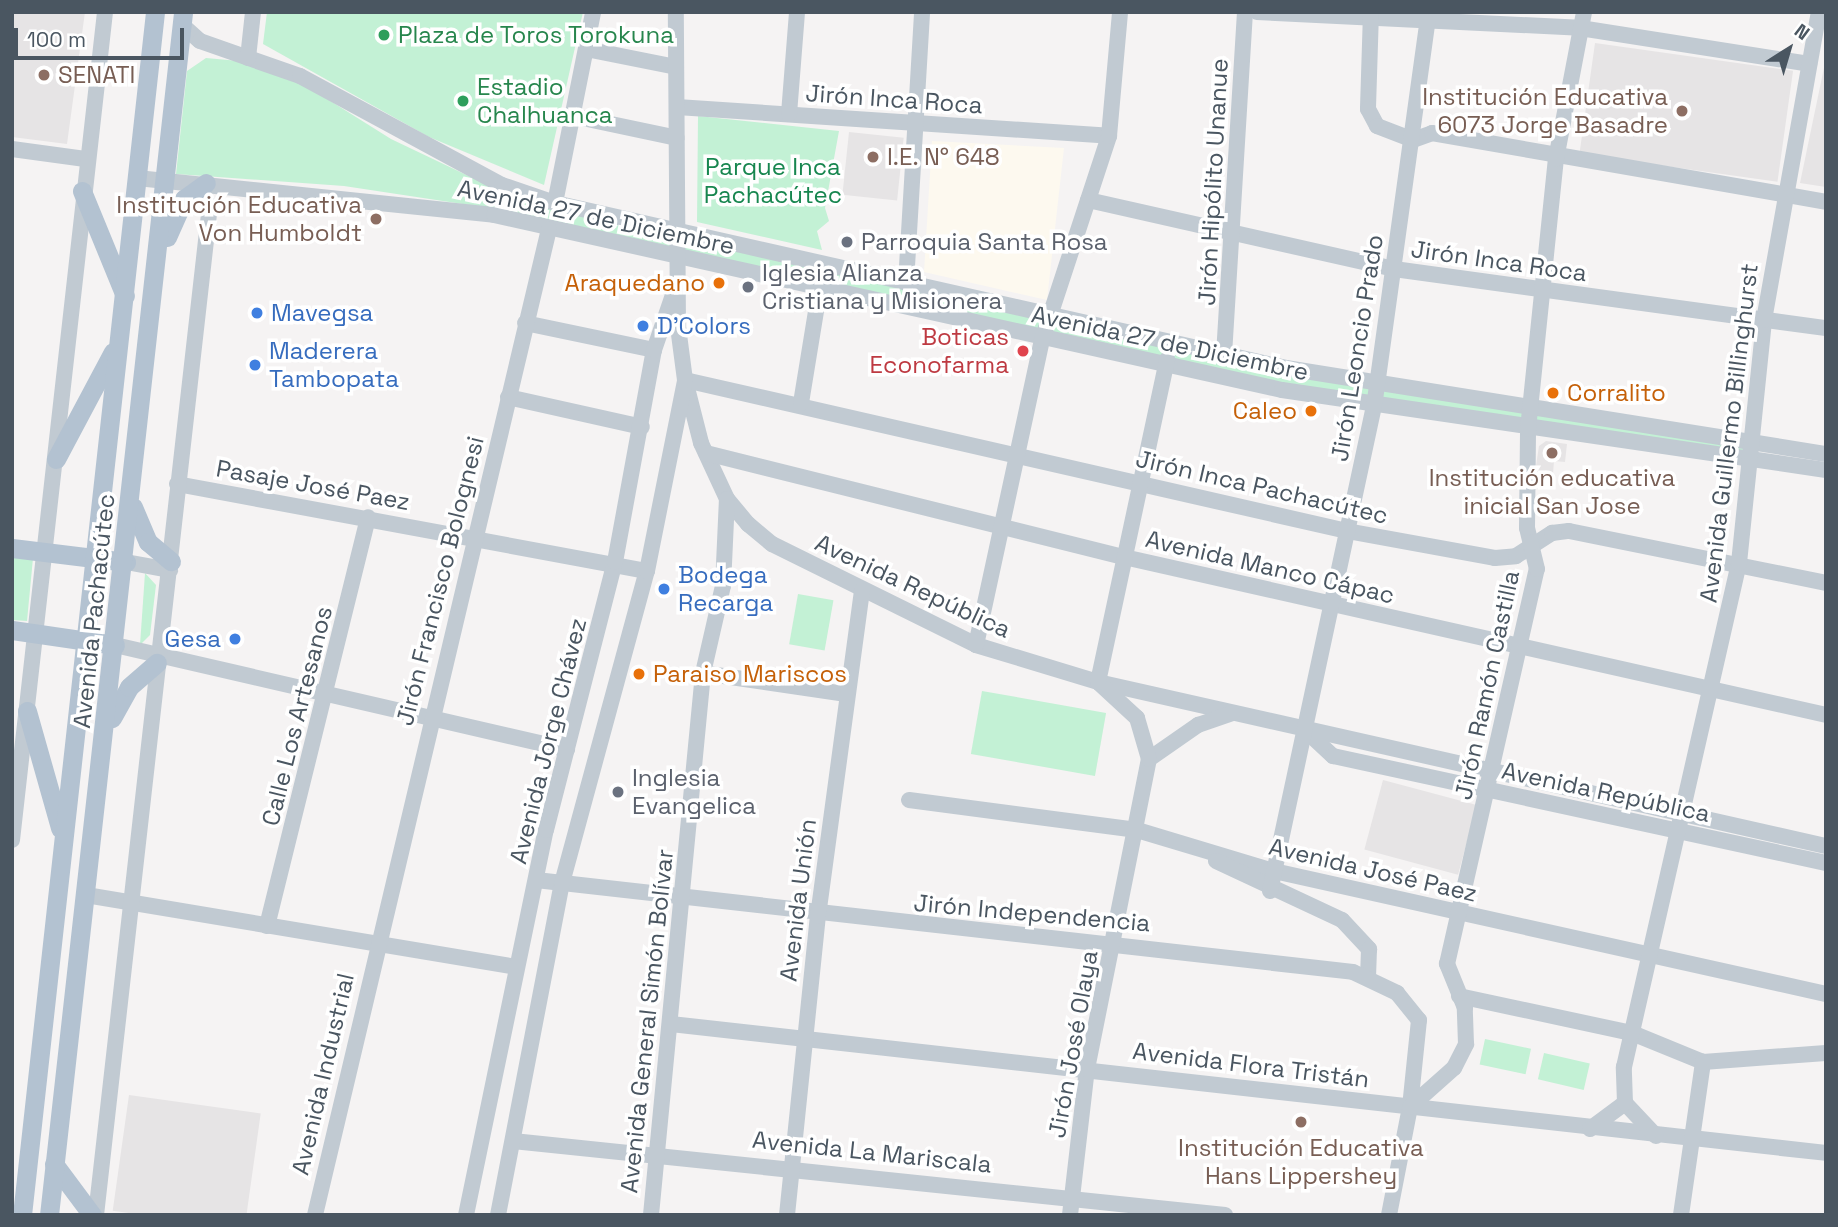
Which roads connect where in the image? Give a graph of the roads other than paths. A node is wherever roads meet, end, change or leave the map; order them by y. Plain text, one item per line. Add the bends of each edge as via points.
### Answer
1 (105, 12) edge
2 (155, 12) edge
3 (253, 12) edge
4 (593, 12) edge
5 (676, 12) edge
6 (797, 12) edge
7 (922, 12) edge
8 (1120, 12) edge
9 (1245, 12) edge
10 (1257, 12) edge
11 (1819, 12) edge
12 (1371, 16) edge
13 (182, 18) edge
14 (1500, 19) edge
15 (1582, 20) edge
16 (1427, 23) junction
17 (586, 50) junction
18 (248, 58) junction
19 (1809, 64) junction
20 (676, 67) junction
21 (677, 107) junction
22 (789, 114) junction
23 (573, 116) junction
24 (915, 123) junction
25 (1109, 136) junction
26 (677, 138) junction
27 (1413, 140) junction
28 (12, 149) edge
29 (85, 159) junction
30 (1556, 159) junction
31 (137, 177) junction
32 (167, 180) junction
33 (206, 183) junction
34 (82, 191) junction
35 (1784, 196) junction
36 (1088, 200) junction
37 (1826, 202) edge
38 (555, 203) junction
39 (210, 205) dead end
40 (549, 229) junction
41 (678, 233) junction
42 (1235, 234) junction
43 (678, 257) junction
44 (158, 264) junction
45 (1394, 270) junction
46 (679, 280) junction
47 (906, 283) junction
48 (820, 287) junction
49 (1539, 290) junction
50 (125, 296) junction
51 (1049, 316) junction
52 (1764, 320) junction
53 (525, 323) junction
54 (123, 328) junction
55 (1826, 328) edge
56 (1042, 340) junction
57 (1169, 343) junction
58 (654, 350) junction
59 (1224, 355) junction
60 (1165, 368) junction
61 (1286, 368) junction
62 (685, 380) junction
63 (1377, 386) junction
64 (1282, 390) junction
65 (508, 397) junction
66 (801, 403) junction
67 (1374, 407) junction
68 (1530, 410) junction
69 (642, 428) junction
70 (1528, 429) junction
71 (1750, 451) junction
72 (706, 453) junction
73 (1826, 454) edge
74 (1018, 456) junction
75 (56, 459) junction
76 (1826, 470) edge
77 (1140, 483) junction
78 (177, 484) junction
79 (131, 492) junction
80 (727, 499) junction
81 (368, 517) junction
82 (1004, 528) junction
83 (1347, 531) junction
84 (474, 536) junction
85 (12, 548) edge
86 (1532, 548) junction
87 (45, 551) junction
88 (1124, 557) junction
89 (96, 558) junction
90 (125, 562) junction
91 (615, 562) junction
92 (1739, 564) junction
93 (171, 566) junction
94 (647, 571) junction
95 (1826, 583) edge
96 (862, 591) junction
97 (1331, 605) junction
98 (12, 629) edge
99 (36, 633) junction
100 (87, 640) junction
101 (116, 645) junction
102 (976, 645) junction
103 (1521, 646) junction
104 (158, 659) junction
105 (703, 673) junction
106 (1098, 682) junction
107 (1713, 689) junction
108 (846, 694) junction
109 (328, 695) junction
110 (27, 711) junction
111 (1233, 713) junction
112 (1826, 715) edge
113 (430, 718) junction
114 (1304, 729) junction
115 (106, 732) junction
116 (567, 749) junction
117 (1149, 759) junction
118 (1494, 771) junction
119 (1489, 790) junction
120 (909, 800) dead end
121 (1684, 813) junction
122 (1137, 830) junction
123 (1679, 831) junction
124 (12, 838) edge
125 (64, 845) junction
126 (1826, 846) edge
127 (1202, 852) junction
128 (1826, 863) edge
129 (1274, 871) junction
130 (536, 880) junction
131 (562, 883) junction
132 (1270, 891) junction
133 (86, 895) junction
134 (682, 899) junction
135 (129, 906) junction
136 (1457, 913) junction
137 (818, 916) junction
138 (267, 926) junction
139 (376, 943) junction
140 (1115, 943) junction
141 (1650, 957) junction
142 (516, 967) junction
143 (1368, 977) junction
144 (1826, 994) edge
145 (1459, 996) junction
146 (671, 1024) junction
147 (1632, 1033) junction
148 (1826, 1038) edge
149 (804, 1039) junction
150 (1820, 1053) edge
151 (1703, 1062) junction
152 (1087, 1069) junction
153 (1625, 1103) junction
154 (1410, 1107) junction
155 (1590, 1129) junction
156 (1656, 1136) junction
157 (513, 1141) junction
158 (1691, 1141) junction
159 (657, 1153) junction
160 (1826, 1153) edge
161 (54, 1164) junction
162 (793, 1167) junction
163 (1071, 1196) junction
164 (22, 1215) edge
165 (49, 1215) edge
166 (94, 1215) edge
167 (315, 1215) edge
168 (466, 1215) edge
169 (498, 1215) edge
170 (651, 1215) edge
171 (787, 1215) edge
172 (1070, 1215) edge
173 (1226, 1215) edge
174 (1389, 1215) edge
175 (1681, 1215) edge

1 - 29 street
2 - 31 main road, Avenida Pachacútec
3 - 18 street
4 - 17 street
5 - 20 street, Avenida Jorge Chávez
6 - 22 street
7 - 24 street
8 - 25 street
9 - 42 street, Jirón Hipólito Unanue
10 - 12 street
11 - 19 street, Avenida Guillermo Billinghurst
12 - 16 street
12 - 27 street via 1368,109 1377,126
13 - 18 street, Avenida 27 de Diciembre via 200,41
13 - 32 main road, Avenida Pachacútec
14 - 15 street
14 - 16 street
15 - 19 street
15 - 30 street, Jirón Ramón Castilla
16 - 27 street, Jirón Leoncio Prado
17 - 20 street
17 - 23 street
18 - 38 street, Avenida 27 de Diciembre via 300,76 502,185
19 - 35 street, Avenida Guillermo Billinghurst
20 - 21 street, Avenida Jorge Chávez
21 - 22 street, Jirón Inca Roca
21 - 26 street, Avenida Jorge Chávez
22 - 24 street, Jirón Inca Roca
23 - 26 street
23 - 38 street
24 - 25 street, Jirón Inca Roca
24 - 47 street
25 - 36 street
26 - 41 street, Avenida Jorge Chávez
27 - 30 street via 1432,133
27 - 45 street, Jirón Leoncio Prado
28 - 29 street
29 - 34 street
30 - 35 street
30 - 49 street, Jirón Ramón Castilla
31 - 32 street, Avenida 27 de Diciembre
31 - 50 main road, Avenida Pachacútec
32 - 33 street, Avenida 27 de Diciembre
32 - 44 main road, Avenida Pachacútec
33 - 40 street, Avenida 27 de Diciembre via 494,215
33 - 44 main road via 184,199
34 - 50 main road
34 - 75 street
35 - 37 street
35 - 52 street, Avenida Guillermo Billinghurst
36 - 42 street, Jirón Inca Roca
36 - 51 street
38 - 41 street, Avenida 27 de Diciembre
39 - 78 street
40 - 43 street, Avenida 27 de Diciembre
40 - 53 street, Jirón Francisco Bolognesi
41 - 43 street, Avenida Jorge Chávez
41 - 47 street, Avenida 27 de Diciembre
42 - 45 street, Jirón Inca Roca
42 - 59 street, Jirón Hipólito Unanue
43 - 46 street, Avenida Jorge Chávez
43 - 48 street, Avenida 27 de Diciembre
44 - 79 main road, Avenida Pachacútec
45 - 49 street, Jirón Inca Roca
45 - 63 street, Jirón Leoncio Prado
46 - 58 street, Avenida Jorge Chávez
46 - 62 street, Avenida Jorge Chávez
47 - 51 street, Avenida 27 de Diciembre
48 - 56 street, Avenida 27 de Diciembre
48 - 66 street
49 - 52 street, Jirón Inca Roca
49 - 68 street, Jirón Ramón Castilla
50 - 54 main road, Avenida Pachacútec
51 - 56 street
51 - 57 street, Avenida 27 de Diciembre
52 - 55 street, Jirón Inca Roca
52 - 71 street, Avenida Guillermo Billinghurst
53 - 58 street
53 - 65 street, Jirón Francisco Bolognesi
54 - 75 main road
54 - 89 main road, Avenida Pachacútec
56 - 60 street, Avenida 27 de Diciembre
56 - 74 street
57 - 59 street, Avenida 27 de Diciembre
57 - 60 street
58 - 69 street, Avenida Jorge Chávez
59 - 61 street, Avenida 27 de Diciembre
60 - 64 street, Avenida 27 de Diciembre
60 - 77 street
61 - 63 street, Avenida 27 de Diciembre
61 - 64 street
62 - 66 street, Jirón Inca Pachacútec
62 - 72 street, Avenida República
62 - 94 street, Avenida Jorge Chávez
63 - 67 street, Jirón Leoncio Prado
63 - 68 street, Avenida 27 de Diciembre
64 - 67 street, Avenida 27 de Diciembre
65 - 69 street
65 - 84 street, Jirón Francisco Bolognesi
66 - 74 street, Jirón Inca Pachacútec
67 - 70 street, Avenida 27 de Diciembre
67 - 83 street, Jirón Leoncio Prado
68 - 70 street, Jirón Ramón Castilla
68 - 71 street, Avenida 27 de Diciembre
69 - 91 street, Avenida Jorge Chávez
70 - 71 street, Avenida 27 de Diciembre
70 - 86 street, Jirón Ramón Castilla
71 - 73 street, Avenida 27 de Diciembre
71 - 76 street, Avenida 27 de Diciembre
71 - 92 street, Avenida Guillermo Billinghurst
72 - 80 street, Avenida República
72 - 82 street, Avenida Manco Cápac
74 - 77 street, Jirón Inca Pachacútec
74 - 82 street
75 - 87 street
77 - 83 street, Jirón Inca Pachacútec
77 - 88 street
78 - 81 street, Pasaje José Paez
78 - 93 street
79 - 90 main road, Avenida Pachacútec
79 - 93 main road via 148,542
80 - 96 street, Avenida República via 772,544
80 - 105 street, Avenida General Simón Bolívar via 723,586
81 - 84 street, Pasaje José Paez
81 - 109 street, Calle Los Artesanos
82 - 88 street, Avenida Manco Cápac
82 - 102 street
83 - 86 street, Jirón Inca Pachacútec via 1495,558
83 - 97 street, Jirón Leoncio Prado
84 - 91 street, Pasaje José Paez
84 - 113 street, Jirón Francisco Bolognesi
85 - 87 main road
86 - 92 street, Jirón Inca Pachacútec via 1552,533 1569,531
86 - 103 street, Jirón Ramón Castilla via 1537,569
87 - 89 main road
87 - 99 street
88 - 97 street, Avenida Manco Cápac
88 - 106 street
89 - 90 main road
89 - 100 main road, Avenida Pachacútec
90 - 93 street
90 - 101 main road, Avenida Pachacútec
91 - 94 street, Pasaje José Paez
91 - 116 street, Avenida Jorge Chávez
92 - 95 street, Jirón Inca Pachacútec
92 - 107 street, Avenida Guillermo Billinghurst
93 - 104 street
94 - 131 street, Avenida Jorge Chávez
96 - 102 street, Avenida República
96 - 108 street, Avenida Unión
97 - 103 street, Avenida Manco Cápac
97 - 114 street, Jirón Leoncio Prado
98 - 99 main road
99 - 100 main road
99 - 110 street
100 - 101 main road
100 - 125 main road, Avenida Pachacútec
101 - 104 street
101 - 115 main road, Avenida Pachacútec
102 - 106 street, Avenida República
103 - 107 street, Avenida Manco Cápac
103 - 118 street, Jirón Ramón Castilla
104 - 109 street
104 - 115 main road via 130,687
104 - 135 street
105 - 108 street
105 - 134 street, Avenida General Simón Bolívar
106 - 111 street, Avenida República
106 - 117 street, Jirón José Olaya via 1137,718
107 - 112 street, Avenida Manco Cápac
107 - 121 street, Avenida Guillermo Billinghurst
108 - 137 street, Avenida Unión
109 - 113 street
109 - 138 street, Calle Los Artesanos
110 - 124 street
110 - 125 main road
111 - 114 street, Avenida República
111 - 117 street via 1198,725
113 - 116 street
113 - 139 street, Jirón Francisco Bolognesi
114 - 118 street, Avenida República
114 - 119 street, Avenida República via 1333,756
114 - 129 street, Jirón Leoncio Prado
115 - 133 main road, Avenida Pachacútec
116 - 130 street, Avenida Jorge Chávez
117 - 122 street, Jirón José Olaya
118 - 119 street, Jirón Ramón Castilla
118 - 121 street, Avenida República
119 - 123 street, Avenida República
119 - 136 street, Jirón Ramón Castilla
120 - 122 street, Avenida José Paez
121 - 123 street, Avenida Guillermo Billinghurst
121 - 126 street, Avenida República
122 - 127 street, Avenida José Paez
122 - 140 street, Jirón José Olaya
123 - 128 street, Avenida República
123 - 141 street, Avenida Guillermo Billinghurst
125 - 164 main road, Avenida Pachacútec
127 - 129 street, Avenida José Paez
127 - 132 street
129 - 132 street, Jirón Leoncio Prado
129 - 136 street, Avenida José Paez
130 - 131 street, Jirón Independencia
130 - 142 street, Avenida Jorge Chávez
131 - 134 street, Jirón Independencia
131 - 157 street, Avenida Jorge Chávez
132 - 143 street via 1342,920 1362,937 1371,961
133 - 135 street
133 - 161 main road, Avenida Pachacútec
134 - 137 street, Jirón Independencia
134 - 146 street, Avenida General Simón Bolívar
135 - 138 street
135 - 166 street
136 - 141 street, Avenida José Paez
136 - 145 street, Jirón Ramón Castilla via 1447,964
137 - 140 street, Jirón Independencia
137 - 149 street, Avenida Unión
138 - 139 street
139 - 142 street
139 - 167 street, Avenida Industrial
140 - 143 street, Jirón Independencia
140 - 152 street, Jirón José Olaya
141 - 144 street, Avenida José Paez
141 - 147 street, Avenida Guillermo Billinghurst
142 - 168 street, Avenida Jorge Chávez
143 - 154 street, Jirón Independencia via 1396,993 1419,1020
145 - 147 street
145 - 154 street, Jirón Ramón Castilla via 1468,1025 1460,1057
146 - 149 street, Avenida Flora Tristán
146 - 159 street, Avenida General Simón Bolívar
147 - 151 street
147 - 153 street, Avenida Guillermo Billinghurst
148 - 150 street
149 - 152 street, Avenida Flora Tristán
149 - 162 street, Avenida Unión
150 - 151 street
151 - 158 street
152 - 154 street, Avenida Flora Tristán
152 - 163 street, Jirón José Olaya
153 - 155 street
153 - 156 street
154 - 155 street, Avenida Flora Tristán
154 - 174 street
155 - 156 street, Avenida Flora Tristán
156 - 158 street, Avenida Flora Tristán
157 - 159 street, Avenida La Mariscala
157 - 169 street, Avenida Jorge Chávez
158 - 160 street, Avenida Flora Tristán
158 - 175 street
159 - 162 street, Avenida La Mariscala
159 - 170 street, Avenida General Simón Bolívar
161 - 165 main road, Avenida Pachacútec
161 - 166 main road
162 - 163 street, Avenida La Mariscala
162 - 171 street, Avenida Unión
163 - 172 street, Jirón José Olaya
163 - 173 street, Avenida La Mariscala

